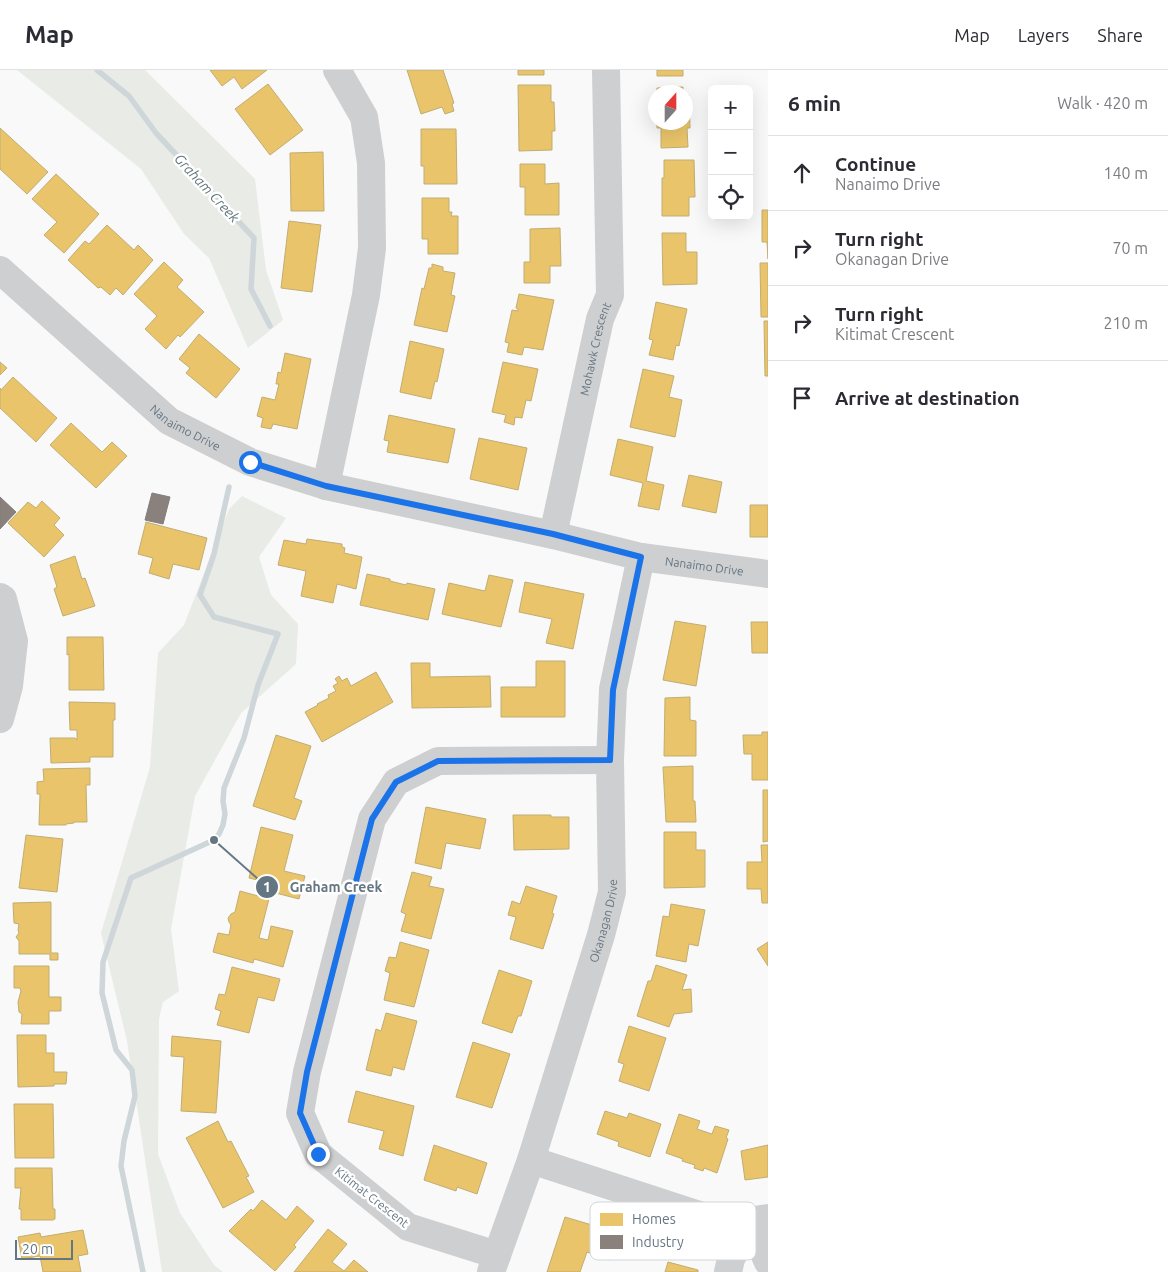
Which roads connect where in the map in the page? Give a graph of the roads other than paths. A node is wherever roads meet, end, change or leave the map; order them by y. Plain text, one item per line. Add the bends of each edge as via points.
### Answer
1 (337, 70) edge
2 (606, 70) edge
3 (0, 270) edge
4 (326, 486) junction
5 (553, 534) junction
6 (641, 557) junction
7 (768, 574) edge
8 (0, 596) edge
9 (0, 719) edge
10 (610, 760) junction
11 (531, 1160) junction
12 (660, 1202) edge
13 (759, 1220) edge
14 (768, 1262) edge
15 (494, 1264) edge

1 - 4 street via 364,117 371,163 372,248 366,295
2 - 5 street, Mohawk Crescent via 610,295 600,319
3 - 4 street, Nanaimo Drive via 170,421 250,462
4 - 5 street, Nanaimo Drive
5 - 6 street, Nanaimo Drive
6 - 7 street, Nanaimo Drive
6 - 10 street, Okanagan Drive via 613,690
8 - 9 street via 14,641 9,686
10 - 11 street, Okanagan Drive via 612,892
10 - 15 street, Kitimat Crescent via 438,761 396,782 372,819 307,1072 300,1113 318,1154 408,1227
11 - 12 street
11 - 15 street, Okanagan Drive
13 - 14 street

